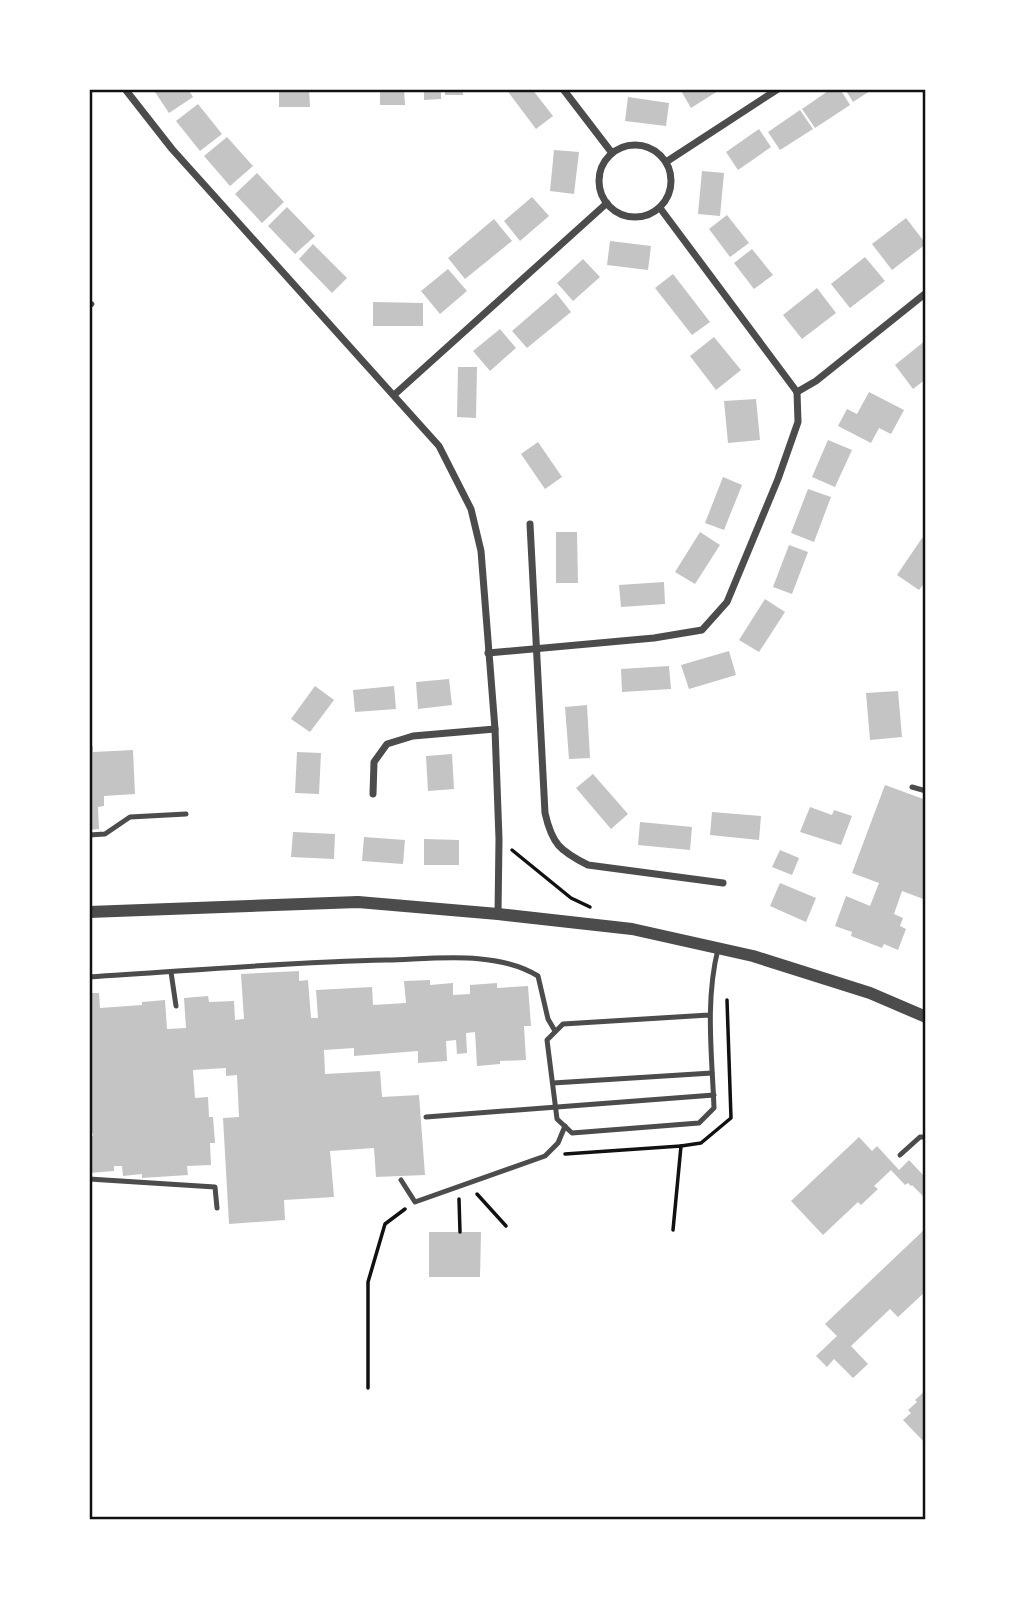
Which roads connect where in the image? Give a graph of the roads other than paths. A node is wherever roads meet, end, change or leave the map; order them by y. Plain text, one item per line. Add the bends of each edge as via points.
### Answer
1 (125, 89) edge
2 (563, 89) edge
3 (778, 89) edge
4 (612, 153) junction
5 (666, 162) junction
6 (607, 203) junction
7 (660, 208) junction
8 (926, 293) edge
9 (797, 392) junction
10 (394, 395) junction
11 (530, 524) dead end
12 (537, 648) junction
13 (488, 653) junction
14 (495, 729) junction
15 (912, 788) dead end
16 (926, 791) edge
17 (373, 794) dead end
18 (186, 814) dead end
19 (89, 835) edge
20 (723, 883) dead end
21 (89, 912) edge
22 (498, 914) junction
23 (718, 948) junction
24 (171, 972) junction
25 (89, 977) edge
26 (176, 1006) dead end
27 (709, 1015) junction
28 (925, 1015) edge
29 (555, 1031) junction
30 (712, 1073) junction
31 (553, 1083) junction
32 (714, 1095) junction
33 (556, 1108) junction
34 (426, 1117) dead end
35 (565, 1126) junction
36 (926, 1137) edge
37 (900, 1155) dead end
38 (89, 1179) edge
39 (401, 1180) dead end
40 (217, 1208) dead end

1 - 10 street via 173,149
2 - 4 street
3 - 5 street
4 - 5 street via 641,145
4 - 6 street via 599,174 598,187
5 - 7 street via 672,186
6 - 7 street via 625,217 650,215
6 - 10 street
7 - 9 street
8 - 9 street via 816,382
9 - 12 street via 797,422 778,479 727,603 702,630
10 - 13 street via 439,446 471,509 481,551
11 - 12 street
12 - 13 street
12 - 20 street via 550,836 568,855 588,865
13 - 14 street
14 - 17 street via 413,736 387,744 373,762
14 - 22 street
15 - 16 lane
18 - 19 lane via 130,817 105,834
21 - 22 street via 358,902
22 - 23 street via 632,929
23 - 27 lane
23 - 28 street via 870,993
24 - 25 lane
24 - 26 lane
24 - 29 lane via 300,962 478,959 524,968 538,976
27 - 29 lane via 562,1024
27 - 30 lane
29 - 31 lane via 547,1040
30 - 31 lane
30 - 32 lane
31 - 33 lane
32 - 33 lane
32 - 35 lane via 714,1108 699,1123 572,1133
33 - 34 lane
33 - 35 lane via 557,1119
35 - 39 lane via 558,1143 545,1156 415,1202
36 - 37 lane
38 - 40 lane via 215,1186

